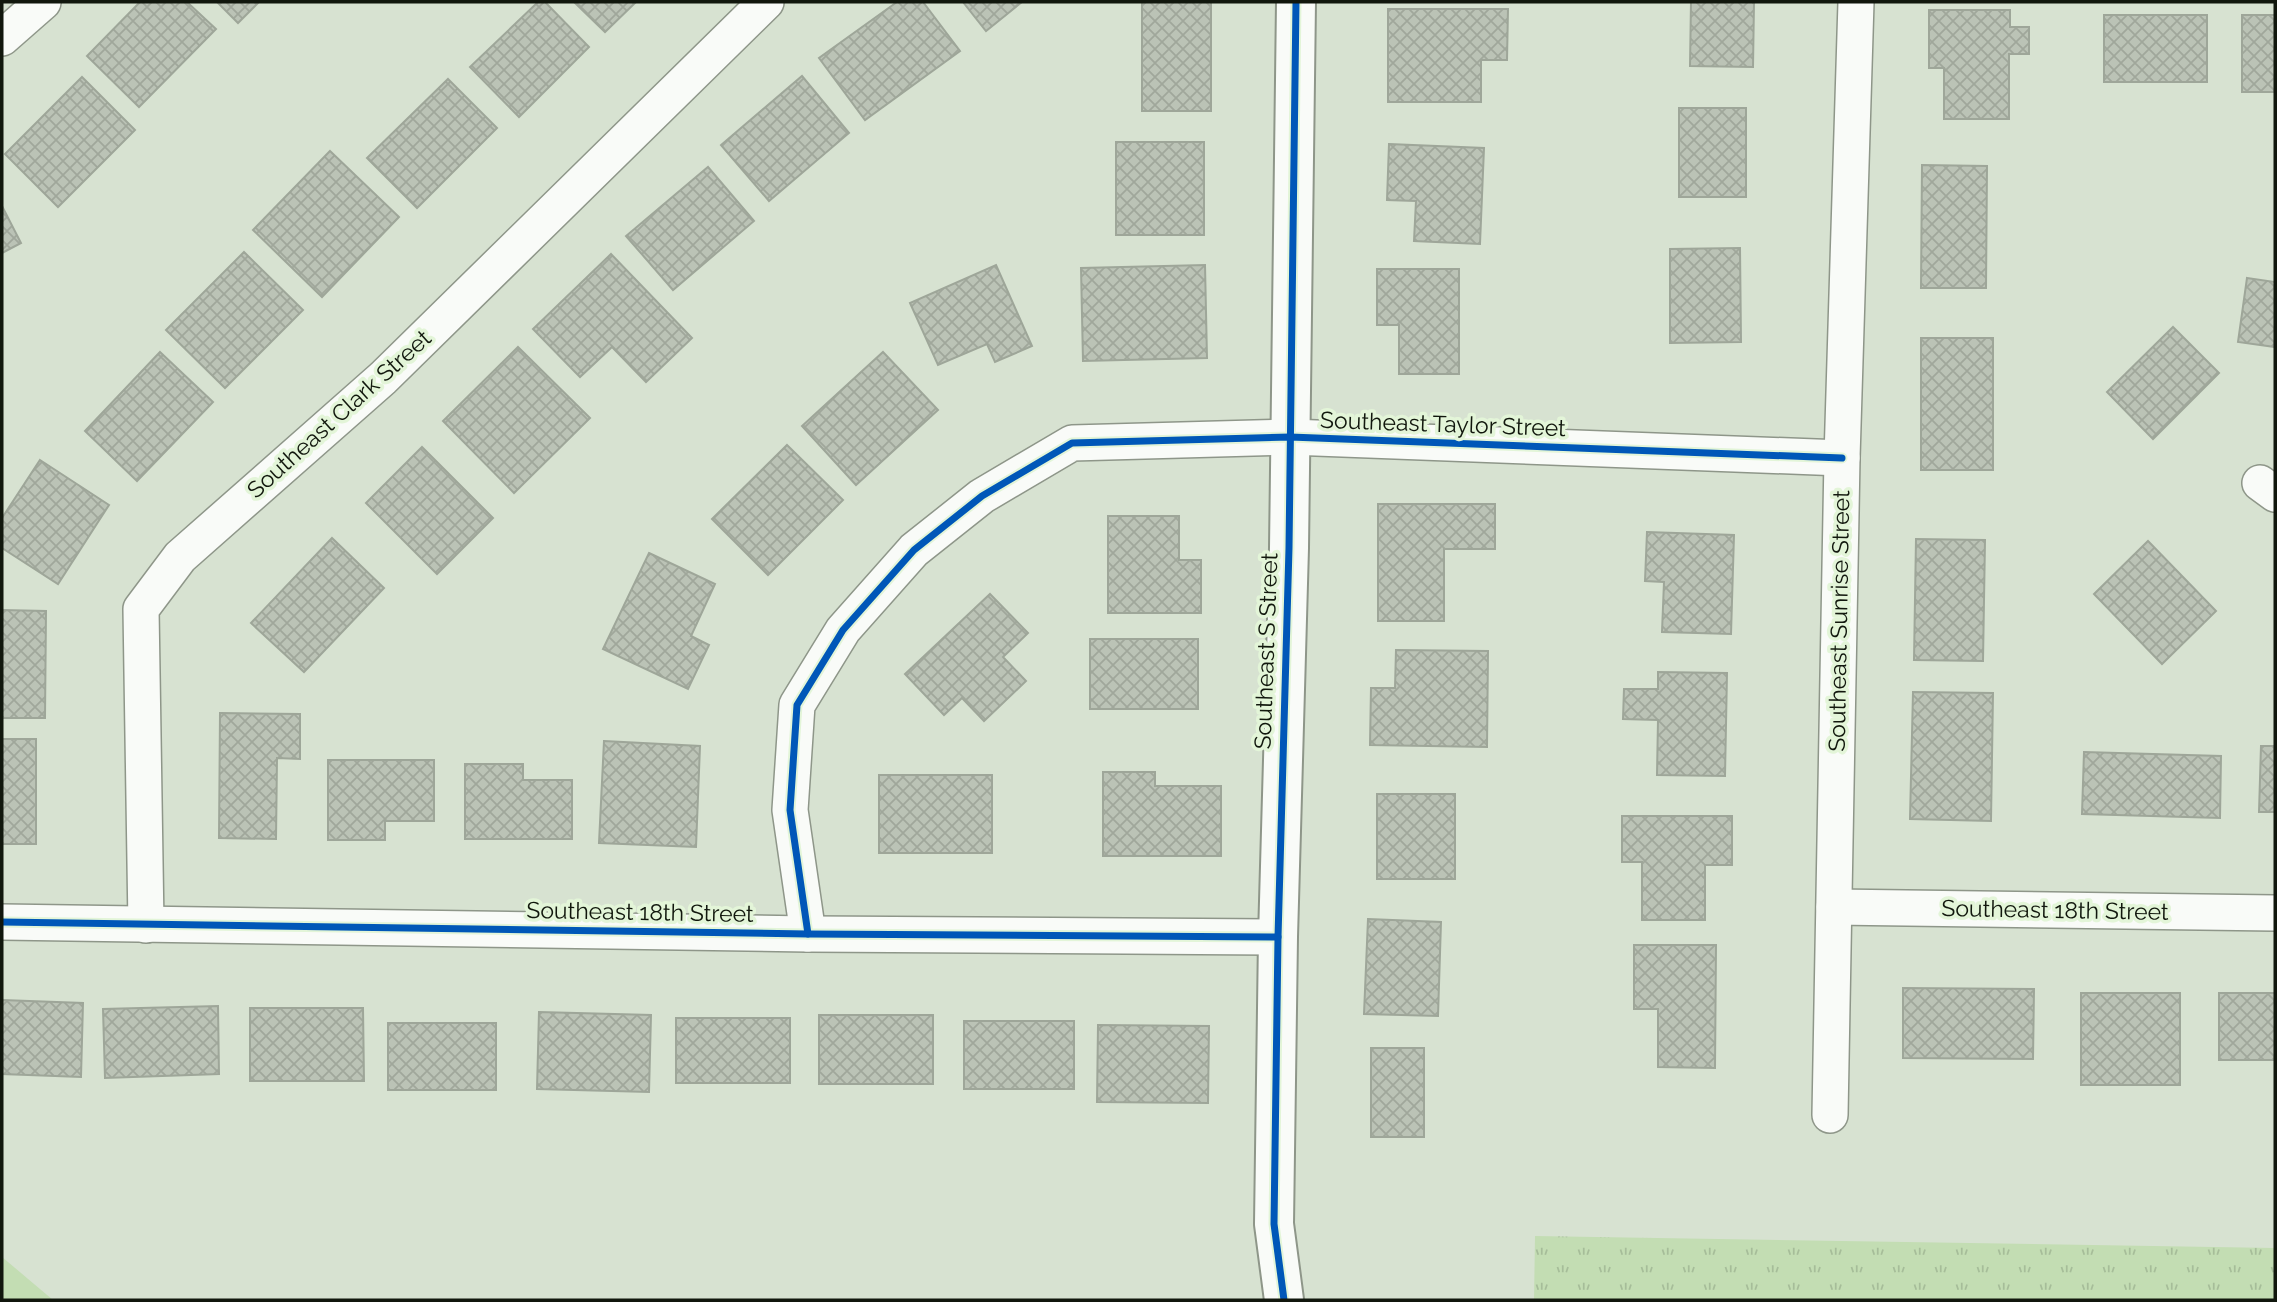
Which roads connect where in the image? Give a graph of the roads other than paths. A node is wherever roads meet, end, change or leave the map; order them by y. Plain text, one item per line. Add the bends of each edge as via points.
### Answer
1 (43, 2) edge
2 (766, 2) edge
3 (1296, 2) edge
4 (1856, 2) edge
5 (2, 38) edge
6 (1290, 438) junction
7 (1842, 458) junction
8 (1834, 907) junction
9 (2275, 914) edge
10 (2, 922) edge
11 (146, 925) junction
12 (808, 934) junction
13 (1278, 937) junction
14 (1830, 1115) dead end
15 (1284, 1300) edge

1 - 5 street
2 - 11 street, Southeast Clark Street via 383,378 180,557 141,608
3 - 6 street, Southeast S Street
4 - 7 street, Southeast Sunrise Street
6 - 7 street, Southeast Taylor Street
6 - 12 street, Southeast Taylor Street via 1072,443 982,496 914,550 843,631 797,705 790,810
6 - 13 street, Southeast S Street
7 - 8 street, Southeast Sunrise Street
8 - 9 street, Southeast 18th Street
8 - 14 street, Southeast Sunrise Street
10 - 11 street, Southeast 18th Street
11 - 12 street, Southeast 18th Street
12 - 13 street, Southeast 18th Street
13 - 15 street, Southeast S Street via 1274,1224

